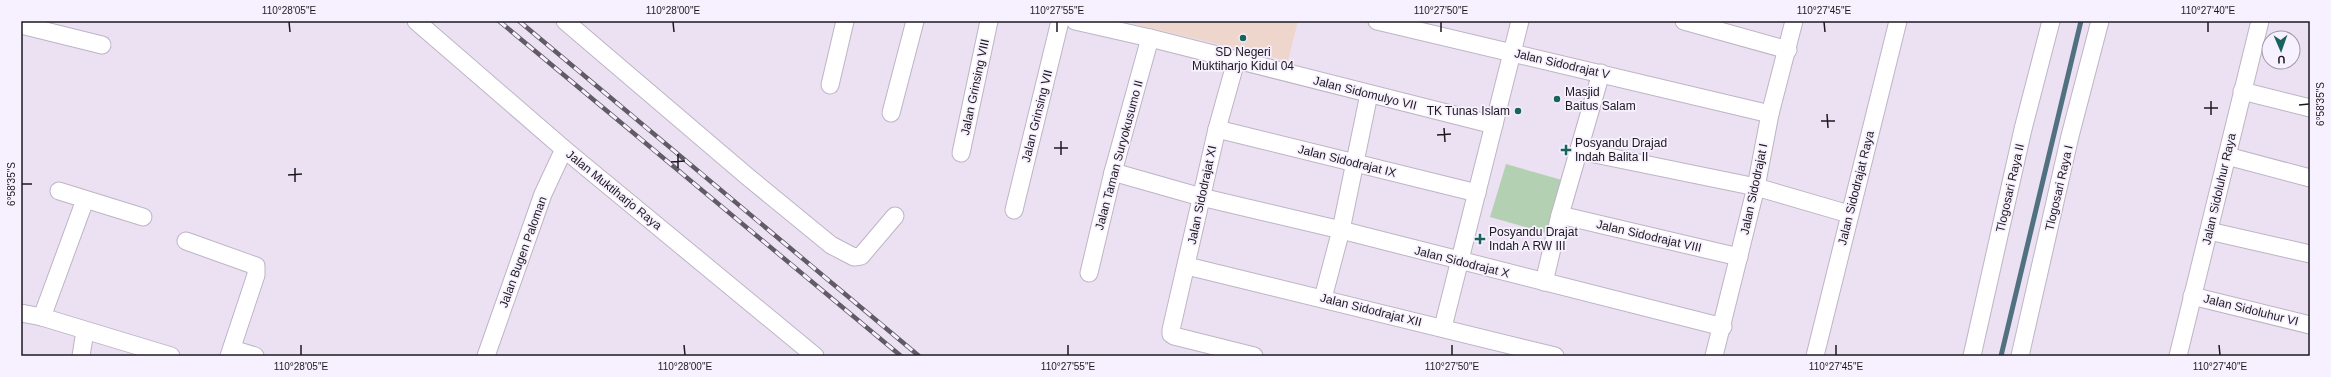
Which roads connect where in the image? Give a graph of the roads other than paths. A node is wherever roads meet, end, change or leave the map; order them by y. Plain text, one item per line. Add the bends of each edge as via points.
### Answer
1 (416, 21) edge
2 (565, 21) edge
3 (845, 21) edge
4 (915, 21) edge
5 (989, 21) edge
6 (1060, 21) edge
7 (1075, 21) edge
8 (1377, 21) edge
9 (1520, 21) edge
10 (1684, 21) edge
11 (1794, 21) edge
12 (1898, 21) edge
13 (2051, 21) edge
14 (2100, 21) edge
15 (2260, 21) edge
16 (21, 25) edge
17 (1150, 38) junction
18 (102, 45) dead end
19 (1788, 50) junction
20 (1512, 52) junction
21 (1236, 61) junction
22 (1601, 73) junction
23 (830, 86) dead end
24 (2242, 91) junction
25 (1369, 94) junction
26 (2310, 108) edge
27 (891, 113) dead end
28 (1770, 114) junction
29 (1494, 125) junction
30 (1217, 129) junction
31 (564, 149) junction
32 (1580, 151) junction
33 (960, 152) dead end
34 (2227, 156) junction
35 (1355, 164) junction
36 (1113, 172) junction
37 (2310, 178) edge
38 (1756, 187) junction
39 (58, 191) dead end
40 (1477, 193) junction
41 (1201, 197) junction
42 (85, 200) junction
43 (1014, 210) dead end
44 (1849, 214) junction
45 (1560, 215) junction
46 (895, 216) dead end
47 (143, 217) dead end
48 (1341, 230) junction
49 (2209, 230) junction
50 (186, 241) dead end
51 (2310, 254) edge
52 (1739, 257) junction
53 (1460, 262) junction
54 (1187, 266) junction
55 (1089, 273) dead end
56 (1544, 282) junction
57 (2192, 296) junction
58 (1323, 298) junction
59 (21, 313) edge
60 (42, 317) junction
61 (2310, 325) edge
62 (1443, 327) junction
63 (1723, 327) junction
64 (86, 331) junction
65 (1208, 350) edge
66 (230, 352) edge
67 (1532, 353) edge
68 (81, 356) edge
69 (171, 356) edge
70 (255, 356) edge
71 (486, 356) edge
72 (815, 356) edge
73 (1254, 356) edge
74 (1555, 356) edge
75 (1714, 356) edge
76 (1814, 356) edge
77 (1972, 356) edge
78 (2020, 356) edge
79 (2178, 356) edge

1 - 31 street, Jalan Muktiharjo Raya
2 - 46 street via 831,245 854,257 861,256
3 - 23 street
4 - 27 street
5 - 33 street, Jalan Grinsing VIII
6 - 43 street, Jalan Grinsing VII
7 - 17 street, Jalan Sidomulyo VII
8 - 20 street, Jalan Sidodrajat V
9 - 20 street
10 - 19 street
11 - 19 street, Jalan Sidodrajat I
12 - 44 street, Jalan Sidodrajat Raya
13 - 77 street, Tlogosari Raya II via 2023,129
14 - 78 street, Tlogosari Raya I via 2070,136
15 - 24 street, Jalan Sidoluhur Raya
16 - 18 street
17 - 21 street, Jalan Sidomulyo VII
17 - 36 street, Jalan Taman Suryokusumo II
19 - 28 street, Jalan Sidodrajat I
20 - 22 street, Jalan Sidodrajat V
20 - 29 street
21 - 25 street, Jalan Sidomulyo VII
21 - 30 street, Jalan Sidodrajat XI
22 - 28 street, Jalan Sidodrajat V
22 - 32 street
24 - 26 street
24 - 34 street, Jalan Sidoluhur Raya
25 - 29 street, Jalan Sidomulyo VII
25 - 35 street
28 - 38 street, Jalan Sidodrajat I
29 - 40 street
30 - 35 street, Jalan Sidodrajat IX
30 - 41 street, Jalan Sidodrajat XI
31 - 71 street, Jalan Bugen Paloman via 543,194
31 - 72 street, Jalan Muktiharjo Raya
32 - 38 street
32 - 45 street
34 - 37 street
34 - 49 street, Jalan Sidoluhur Raya
35 - 40 street, Jalan Sidodrajat IX
35 - 48 street
36 - 41 street, Jalan Sidodrajat X
36 - 55 street, Jalan Taman Suryokusumo II
38 - 44 street
38 - 52 street, Jalan Sidodrajat I
39 - 42 street
40 - 53 street
41 - 48 street, Jalan Sidodrajat X
41 - 54 street, Jalan Sidodrajat XI
42 - 47 street
42 - 60 street
44 - 76 street, Jalan Sidodrajat Raya
45 - 52 street, Jalan Sidodrajat VIII
45 - 56 street
48 - 53 street, Jalan Sidodrajat X
48 - 58 street
49 - 51 street
49 - 57 street, Jalan Sidoluhur Raya
50 - 66 street via 256,266 256,275
52 - 63 street, Jalan Sidodrajat I
53 - 56 street, Jalan Sidodrajat X
53 - 62 street
54 - 58 street, Jalan Sidodrajat XII
54 - 65 street, Jalan Sidodrajat XI via 1171,334
56 - 63 street, Jalan Sidodrajat X
57 - 61 street, Jalan Sidoluhur VI
57 - 79 street, Jalan Sidoluhur Raya
58 - 62 street, Jalan Sidodrajat XII
59 - 60 street
60 - 64 street
62 - 67 street, Jalan Sidodrajat XII
63 - 75 street, Jalan Sidodrajat I
64 - 68 street
64 - 69 street
65 - 73 street
66 - 70 street
67 - 74 street, Jalan Sidodrajat XII

